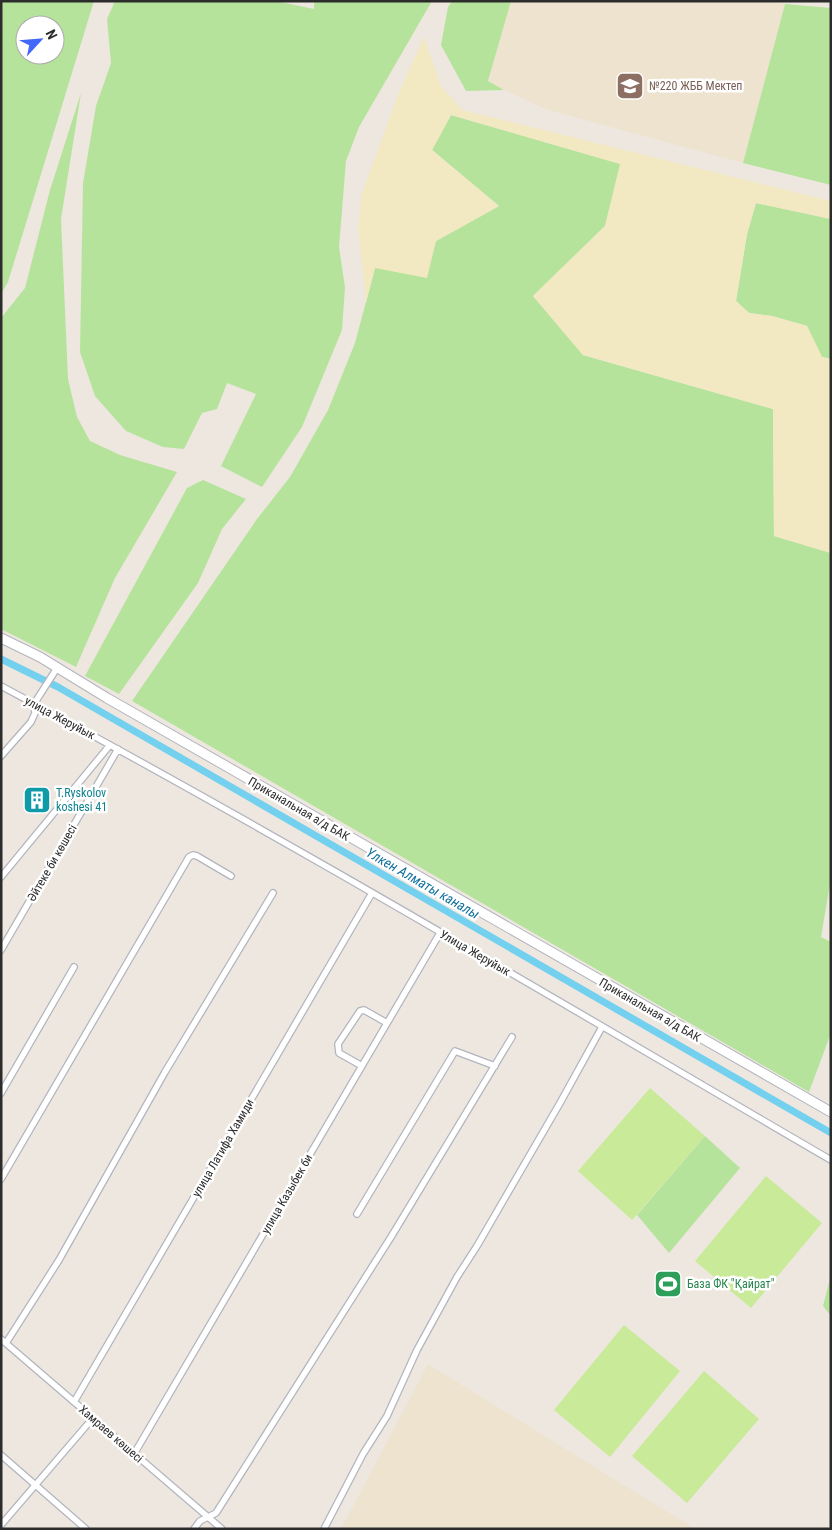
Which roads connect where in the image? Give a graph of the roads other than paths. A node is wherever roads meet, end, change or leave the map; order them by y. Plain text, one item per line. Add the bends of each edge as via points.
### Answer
1 (1, 638) edge
2 (57, 668) junction
3 (1, 686) edge
4 (36, 701) junction
5 (110, 745) junction
6 (118, 749) junction
7 (1, 756) edge
8 (231, 876) dead end
9 (1, 877) edge
10 (273, 893) dead end
11 (372, 893) junction
12 (440, 933) junction
13 (1, 950) edge
14 (74, 967) dead end
15 (386, 1023) junction
16 (602, 1027) junction
17 (512, 1037) dead end
18 (362, 1066) junction
19 (495, 1066) junction
20 (1, 1093) edge
21 (831, 1112) edge
22 (831, 1160) edge
23 (1, 1179) edge
24 (357, 1214) dead end
25 (4, 1341) edge
26 (74, 1402) junction
27 (93, 1418) junction
28 (134, 1454) junction
29 (1, 1455) edge
30 (36, 1485) junction
31 (209, 1518) junction
32 (1, 1525) edge
33 (86, 1529) edge
34 (194, 1529) edge
35 (222, 1529) edge
36 (324, 1529) edge

1 - 2 street, Приканальная а/д БАК
2 - 4 street
2 - 21 street, Приканальная а/д БАК
3 - 4 street, улица Жеруйык
4 - 5 street, улица Жеруйык
4 - 7 street via 31,722
5 - 6 street, улица Жеруйык
5 - 9 street
6 - 11 street, Улица Жеруйык
6 - 13 street, Әйтеке би көшесі
8 - 23 street via 198,856 189,857
10 - 25 street via 165,1072 59,1260
11 - 12 street, Улица Жеруйык
11 - 26 street, улица Латифа Хамиди
12 - 15 street, улица Казыбек би
12 - 16 street, Улица Жеруйык
14 - 20 street
15 - 18 street, улица Казыбек би
15 - 18 street via 360,1010 338,1044 339,1052
16 - 22 street, Улица Жеруйык
16 - 36 street via 560,1104 456,1277 417,1350 388,1416 363,1454
17 - 19 street
18 - 28 street, улица Казыбек би
19 - 24 street via 455,1051
19 - 31 street via 285,1406 216,1513
25 - 26 street, Хамраев көшесі
26 - 27 street, Хамраев көшесі
27 - 28 street, Хамраев көшесі
27 - 30 street
28 - 31 street, Хамраев көшесі
29 - 30 street
30 - 32 street
30 - 33 street
31 - 34 street via 200,1521
31 - 35 street, Хамраев көшесі

